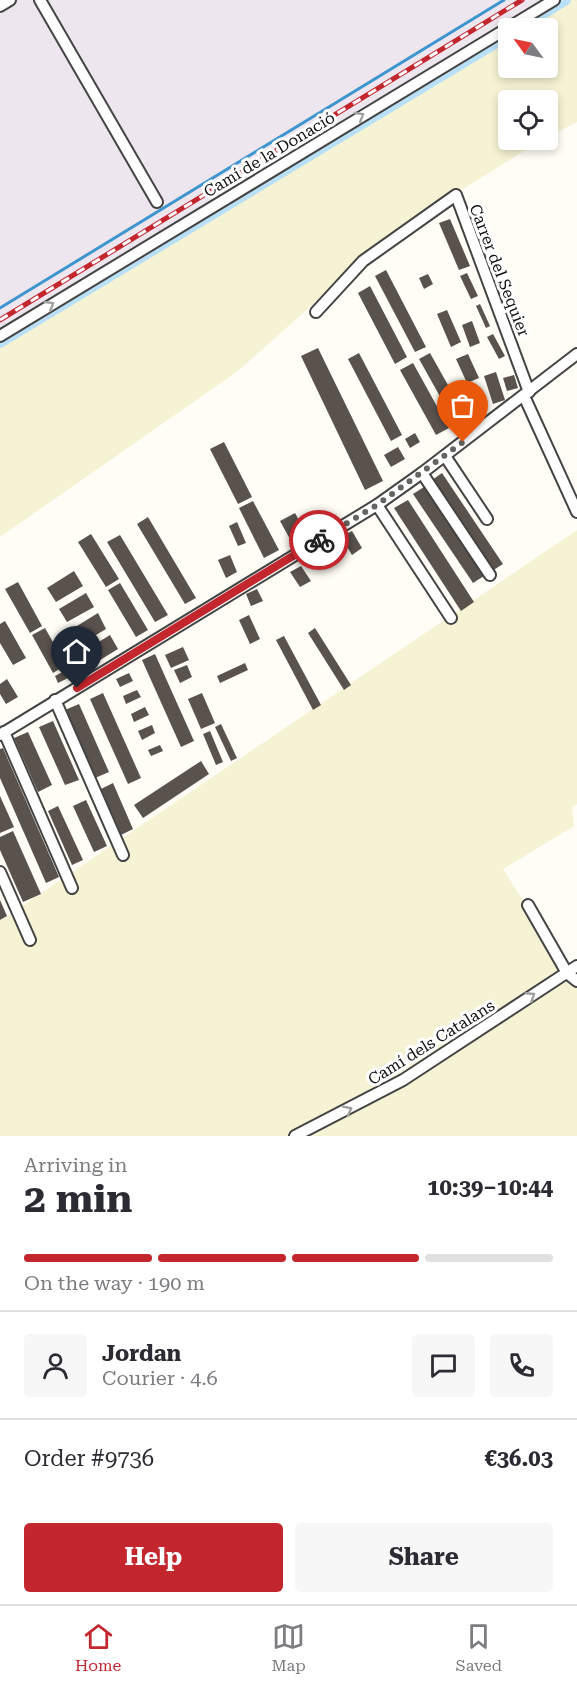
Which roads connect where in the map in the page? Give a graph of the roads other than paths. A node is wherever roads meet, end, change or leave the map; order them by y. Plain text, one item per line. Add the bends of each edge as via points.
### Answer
1 (10, 0) edge
2 (40, 0) edge
3 (554, 0) edge
4 (0, 6) edge
5 (157, 202) dead end
6 (316, 312) dead end
7 (0, 336) edge
8 (577, 354) edge
9 (527, 394) junction
10 (445, 456) junction
11 (422, 473) junction
12 (377, 505) junction
13 (577, 512) edge
14 (487, 519) dead end
15 (490, 575) dead end
16 (451, 618) dead end
17 (55, 700) junction
18 (2, 734) edge
19 (123, 855) dead end
20 (0, 872) edge
21 (72, 888) dead end
22 (528, 905) dead end
23 (30, 940) dead end
24 (572, 969) edge
25 (577, 981) edge
26 (295, 1136) edge

1 - 4 street
2 - 5 street
7 -> 3 street, Camí de la Donació
6 - 9 street, Carrer del Sequier via 363,261 456,195
8 - 9 street
9 - 10 street
9 - 13 street
10 - 11 street
10 - 14 street
11 - 12 street
11 - 15 street
12 - 16 street
12 - 17 street
17 - 18 street
17 - 19 street
18 - 21 street
20 - 23 street
22 - 24 street
24 - 25 street
26 -> 24 street, Camí dels Catalans via 403,1080

